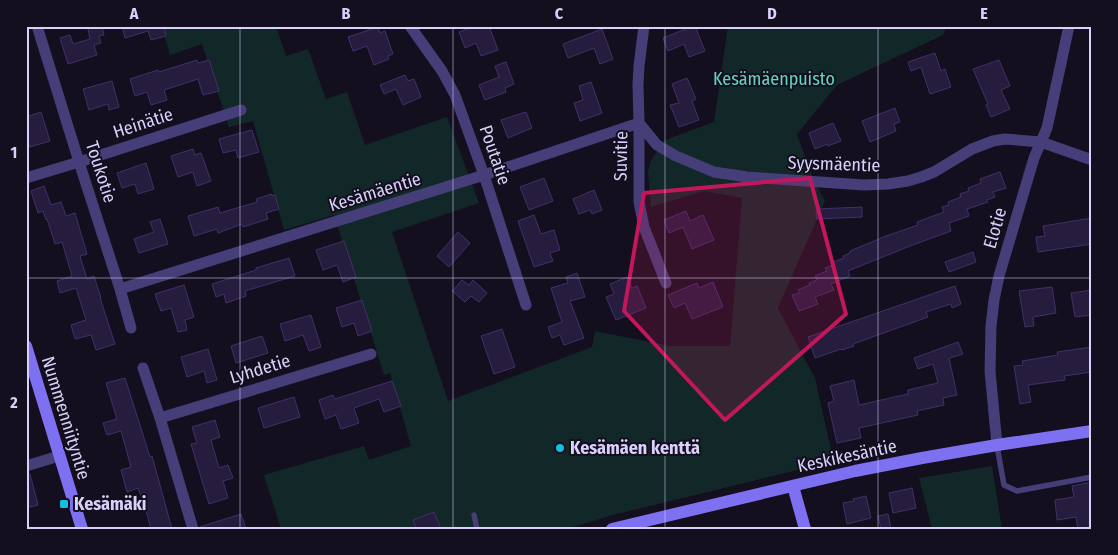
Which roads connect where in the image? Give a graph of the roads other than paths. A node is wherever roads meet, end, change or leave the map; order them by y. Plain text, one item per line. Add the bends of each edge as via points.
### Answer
1 (38, 26) edge
2 (410, 26) edge
3 (644, 26) edge
4 (1069, 26) edge
5 (241, 110) dead end
6 (639, 123) junction
7 (1041, 142) junction
8 (1092, 160) edge
9 (79, 162) junction
10 (484, 175) junction
11 (26, 178) edge
12 (666, 283) dead end
13 (120, 289) junction
14 (526, 305) dead end
15 (131, 328) dead end
16 (26, 346) edge
17 (370, 354) dead end
18 (143, 368) dead end
19 (160, 418) junction
20 (1092, 431) edge
21 (996, 445) junction
22 (59, 456) junction
23 (26, 466) edge
24 (1092, 477) edge
25 (794, 486) junction
26 (474, 515) dead end
27 (82, 529) edge
28 (193, 529) edge
29 (477, 529) edge
30 (612, 529) edge
31 (805, 529) edge

1 - 9 street, Toukotie
2 - 10 street, Poutatie via 452,89
3 - 6 street, Suvitie via 639,66
4 - 7 street, Elotie
5 - 9 street, Heinätie
6 - 7 street, Syysmäentie via 657,145 714,172 864,185 921,177 993,141
6 - 10 street, Kesämäentie
6 - 12 street, Suvitie via 641,213
7 - 8 street, Syysmäentie
7 - 21 street, Elotie via 994,300 990,356
9 - 11 street, Heinätie
9 - 13 street, Toukotie
10 - 13 street, Kesämäentie
10 - 14 street, Poutatie
13 - 15 street, Toukotie
16 - 22 street, Nummenniityntie
17 - 19 street, Lyhdetie
18 - 19 street
19 - 28 street
20 - 21 street, Keskikesäntie
21 - 24 lane via 1004,484 1017,491
21 - 25 street, Keskikesäntie via 855,471
22 - 23 street
22 - 27 street, Nummenniityntie
25 - 30 street, Keskikesäntie
25 - 31 street
26 - 29 lane

